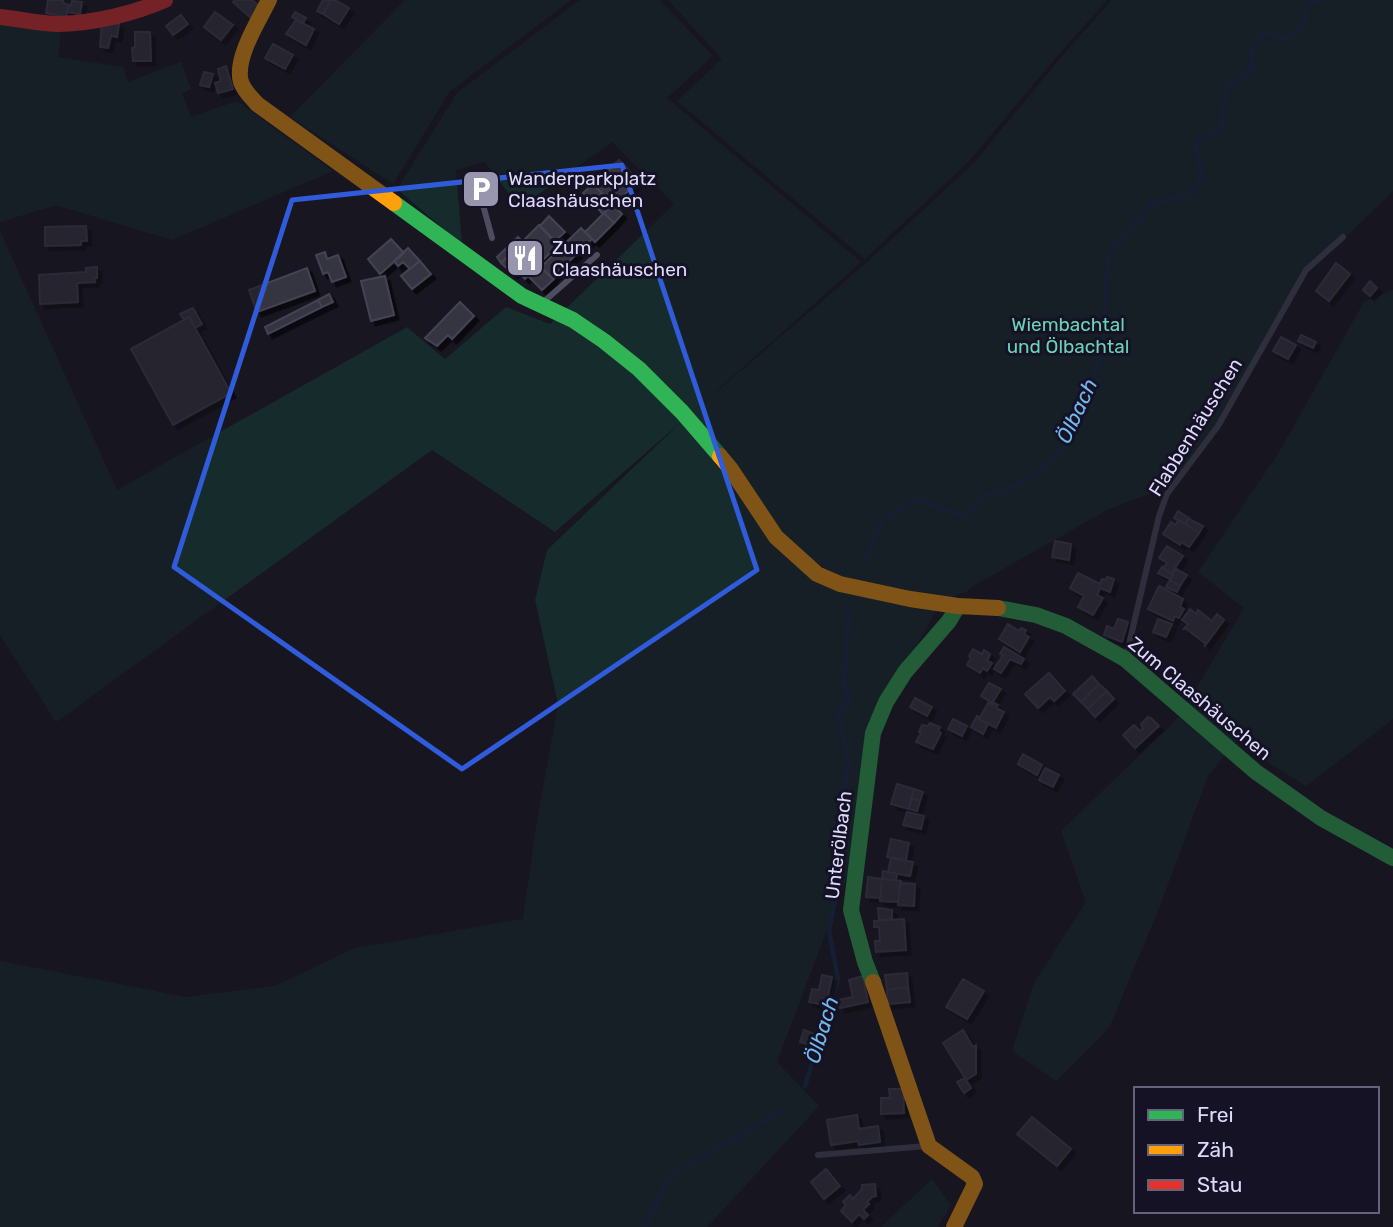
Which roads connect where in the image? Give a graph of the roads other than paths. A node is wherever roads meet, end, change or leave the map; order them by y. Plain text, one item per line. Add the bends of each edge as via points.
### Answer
1 (164, 0) edge
2 (269, 0) edge
3 (0, 17) edge
4 (476, 179) dead end
5 (1343, 237) dead end
6 (492, 238) dead end
7 (597, 255) dead end
8 (540, 305) junction
9 (958, 606) junction
10 (1125, 659) junction
11 (1393, 858) edge
12 (929, 1146) junction
13 (818, 1155) dead end
14 (954, 1227) edge

1 - 3 street via 61,24
2 - 8 street, Zum Claashäuschen via 240,62 244,91
4 - 6 lane
5 - 10 lane, Flabbenhäuschen via 1306,270 1218,426 1167,494
7 - 8 lane
8 - 9 street, Zum Claashäuschen via 572,320 639,369 730,468 776,537 817,574 862,589
9 - 10 street, Zum Claashäuschen via 1036,615
9 - 12 street, Unterölbach via 905,672 873,733 851,910
10 - 11 street, Zum Claashäuschen via 1256,772 1321,818
12 - 13 lane
12 - 14 street via 975,1184

